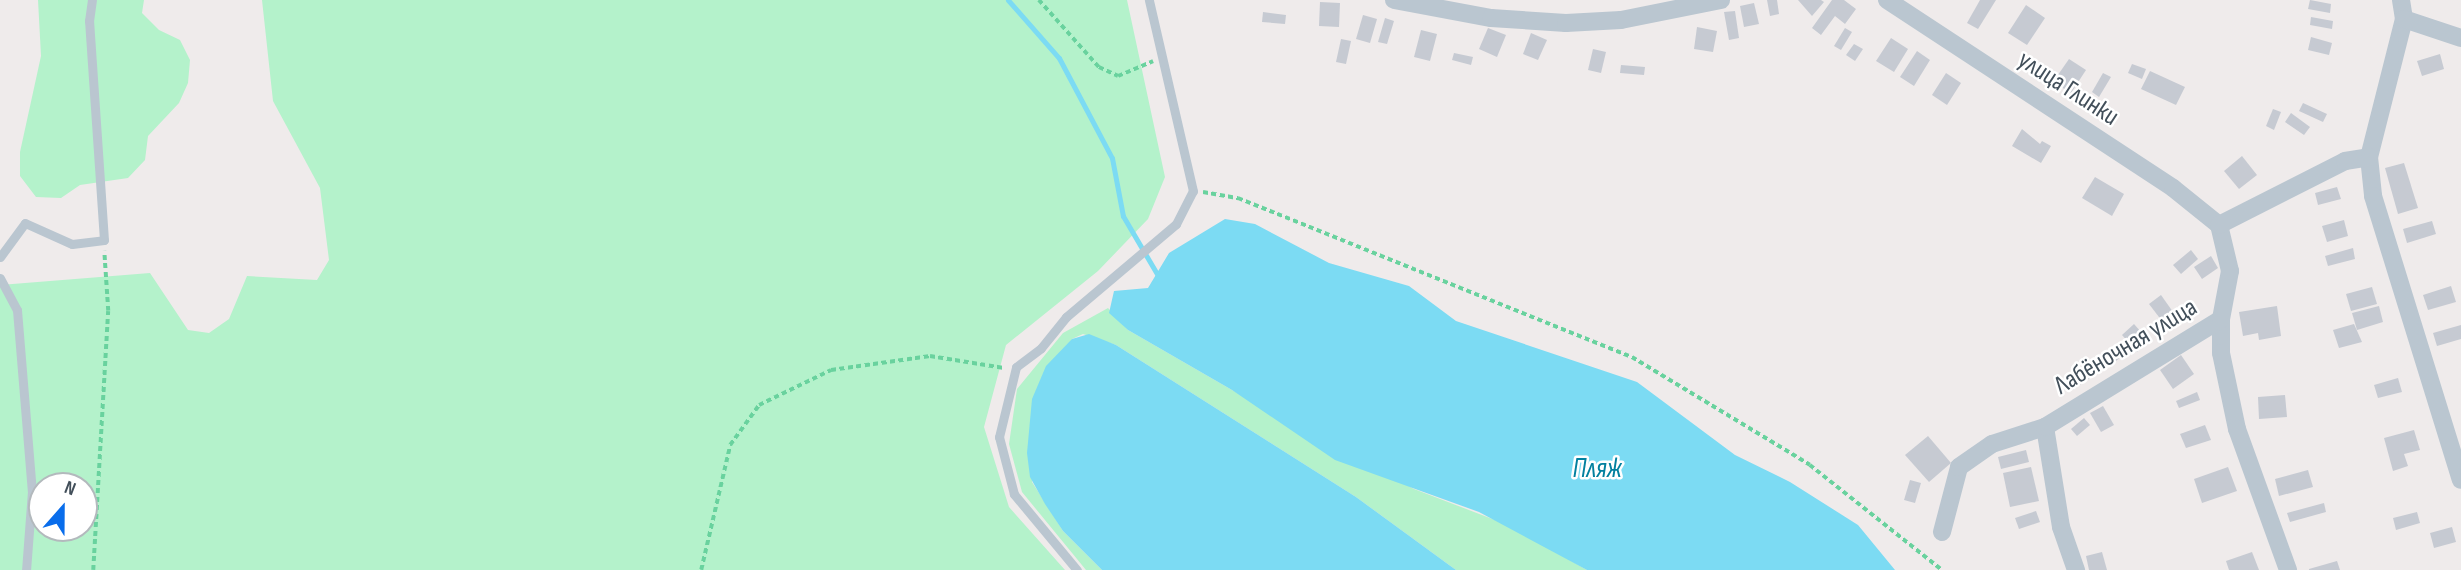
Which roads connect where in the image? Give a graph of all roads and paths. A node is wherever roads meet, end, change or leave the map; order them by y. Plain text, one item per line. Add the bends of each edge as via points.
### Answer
1 (93, 0) edge
2 (1039, 0) edge
3 (1149, 0) edge
4 (1394, 0) edge
5 (1721, 0) edge
6 (1887, 0) edge
7 (2401, 0) edge
8 (2404, 19) junction
9 (2461, 38) edge
10 (1160, 58) junction
11 (2369, 157) junction
12 (1193, 191) junction
13 (2219, 225) junction
14 (104, 240) junction
15 (0, 257) edge
16 (0, 278) edge
17 (2221, 319) junction
18 (1016, 367) junction
19 (2045, 427) junction
20 (2461, 480) edge
21 (1942, 531) dead end
22 (26, 570) edge
23 (93, 570) edge
24 (701, 570) edge
25 (1077, 570) edge
26 (1942, 570) edge
27 (2076, 570) edge
28 (2288, 570) edge

1 - 14 lane via 89,21
2 - 10 path via 1098,67 1118,76
3 - 10 lane
4 - 5 street via 1491,18 1566,23 1621,20
6 - 13 street, улица Глинки via 2173,188
7 - 8 street
8 - 9 street
8 - 11 street
10 - 12 lane
11 - 13 street via 2346,161
11 - 20 street via 2372,196 2392,268
12 - 18 lane via 1176,225 1066,317 1041,348
12 - 26 path via 1238,198 1632,357 1810,465
13 - 17 street, Лабёночная улица via 2230,271
14 - 15 lane via 72,244 25,223
14 - 23 path via 108,311
16 - 22 lane via 17,310 32,492
17 - 19 street, Лабёночная улица
17 - 28 street via 2221,353 2237,429
18 - 24 path via 1001,369 930,356 831,370 759,405 730,445
18 - 25 lane via 999,437 1014,494
19 - 21 street, Лабёночная улица via 1992,444 1959,467
19 - 27 street via 2061,527

